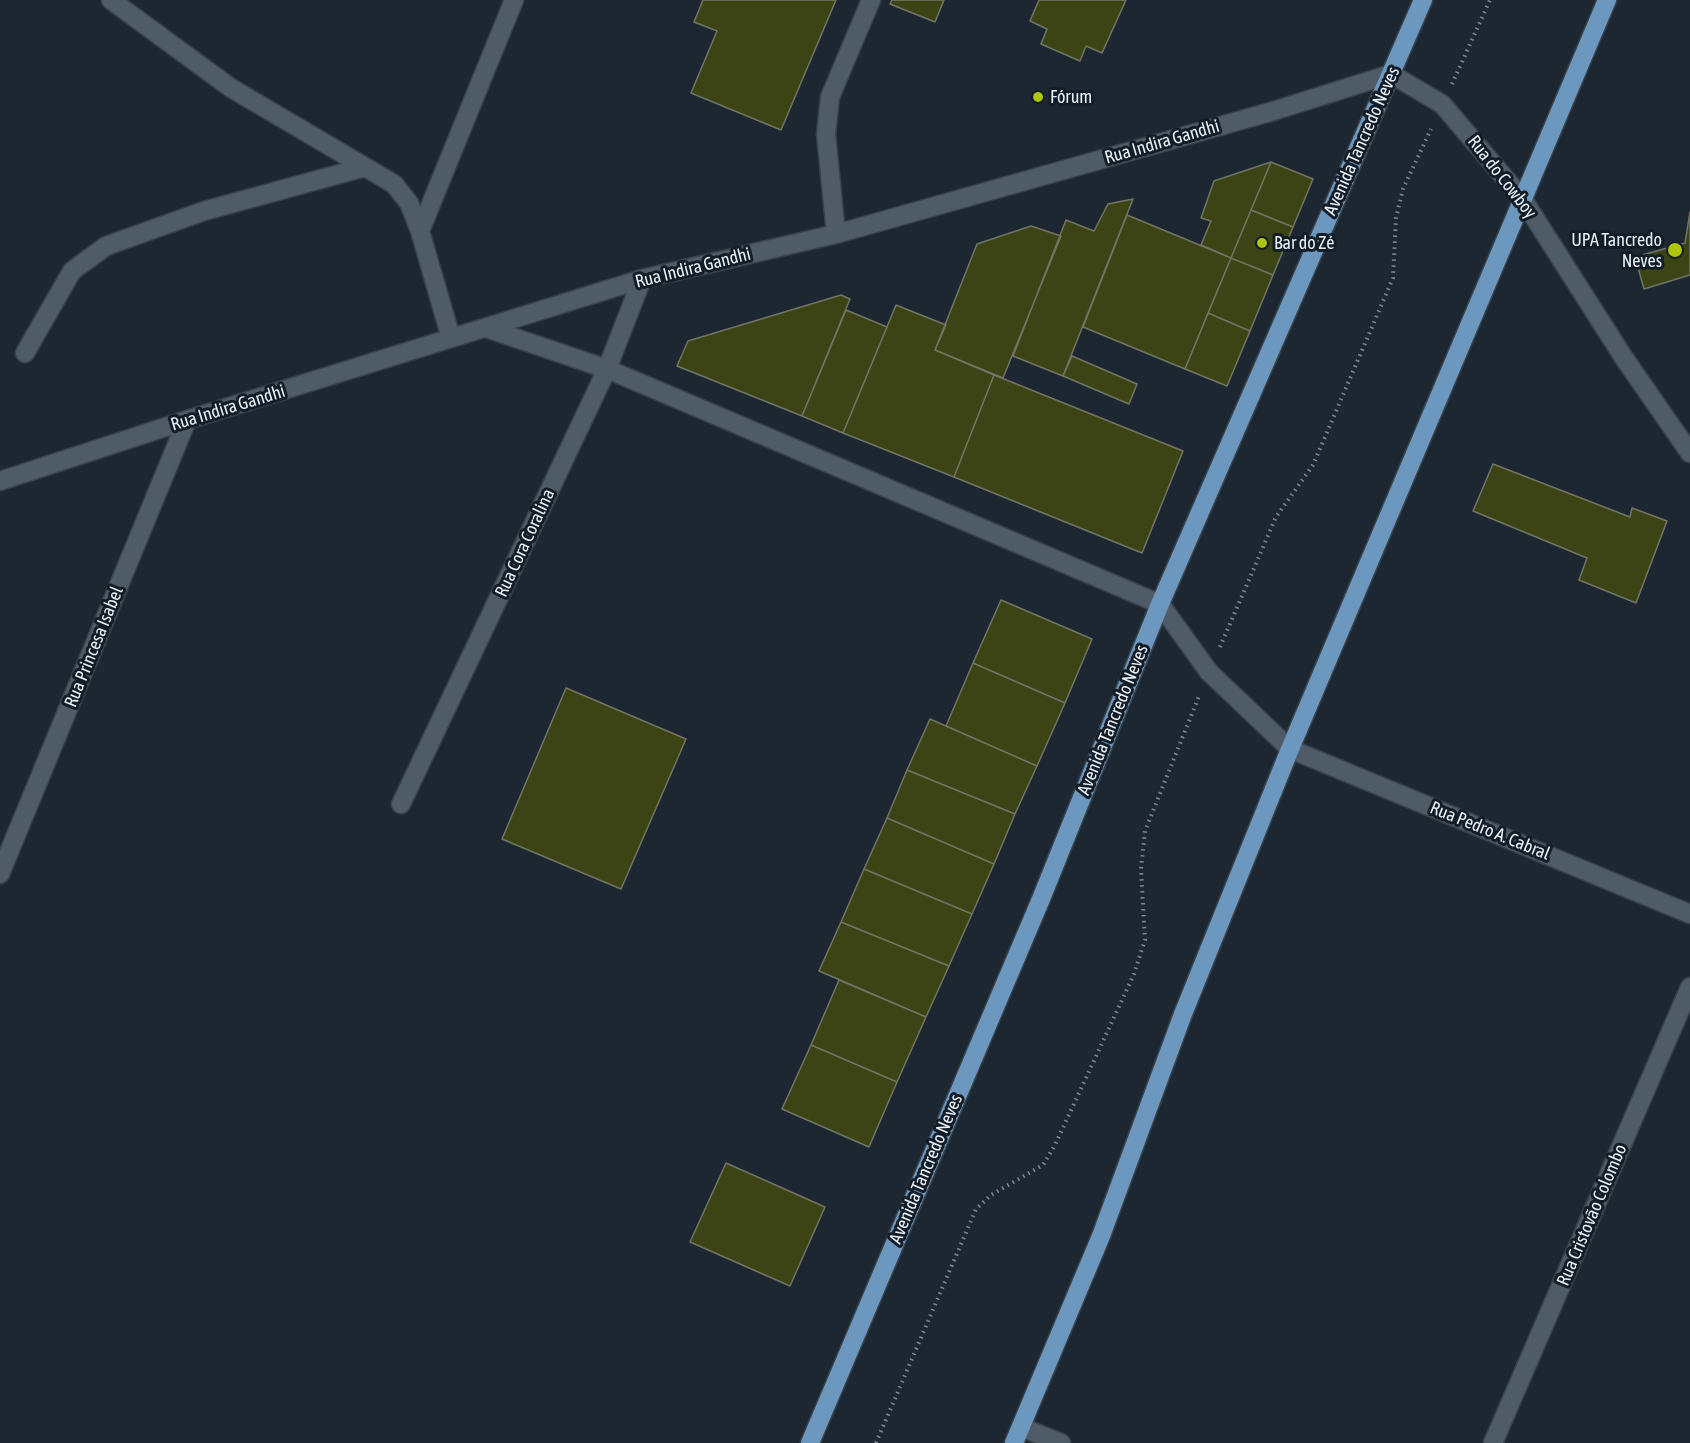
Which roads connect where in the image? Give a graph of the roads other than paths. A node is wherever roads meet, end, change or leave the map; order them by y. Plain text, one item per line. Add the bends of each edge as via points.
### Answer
1 (111, 0) edge
2 (514, 0) edge
3 (871, 0) edge
4 (1423, 0) edge
5 (1607, 0) edge
6 (1391, 74) junction
7 (365, 167) junction
8 (1522, 198) junction
9 (420, 231) junction
10 (836, 234) junction
11 (642, 279) junction
12 (486, 328) junction
13 (451, 338) junction
14 (26, 353) dead end
15 (607, 369) junction
16 (187, 420) junction
17 (1690, 453) edge
18 (0, 481) edge
19 (1160, 604) junction
20 (1290, 749) junction
21 (401, 804) dead end
22 (0, 874) edge
23 (1690, 914) edge
24 (1690, 987) edge
25 (1017, 1435) edge
26 (810, 1443) edge
27 (1061, 1443) edge
28 (1493, 1443) edge

1 - 7 street via 231,88
2 - 9 street
3 - 10 street via 831,97 826,134
4 - 6 main road, Avenida Tancredo Neves
5 - 8 main road
6 - 8 street, Rua do Cowboy via 1442,104
6 - 10 street, Rua Indira Gandhi
6 - 19 main road, Avenida Tancredo Neves
7 - 9 street via 394,184 409,203
7 - 14 street via 204,211 106,246 72,271
8 - 17 street, Rua do Cowboy
8 - 20 main road
9 - 13 street
10 - 11 street, Rua Indira Gandhi
11 - 12 street, Rua Indira Gandhi
11 - 15 street, Rua Cora Coralina
12 - 13 street, Rua Indira Gandhi
12 - 15 street
13 - 16 street, Rua Indira Gandhi
15 - 19 street
15 - 21 street, Rua Cora Coralina
16 - 18 street, Rua Indira Gandhi
16 - 22 street, Rua Princesa Isabel
19 - 20 street via 1209,672
19 - 26 main road, Avenida Tancredo Neves via 1041,899
20 - 23 street, Rua Pedro A. Cabral
20 - 25 main road via 1101,1236
24 - 28 street, Rua Cristovão Colombo
25 - 27 street

